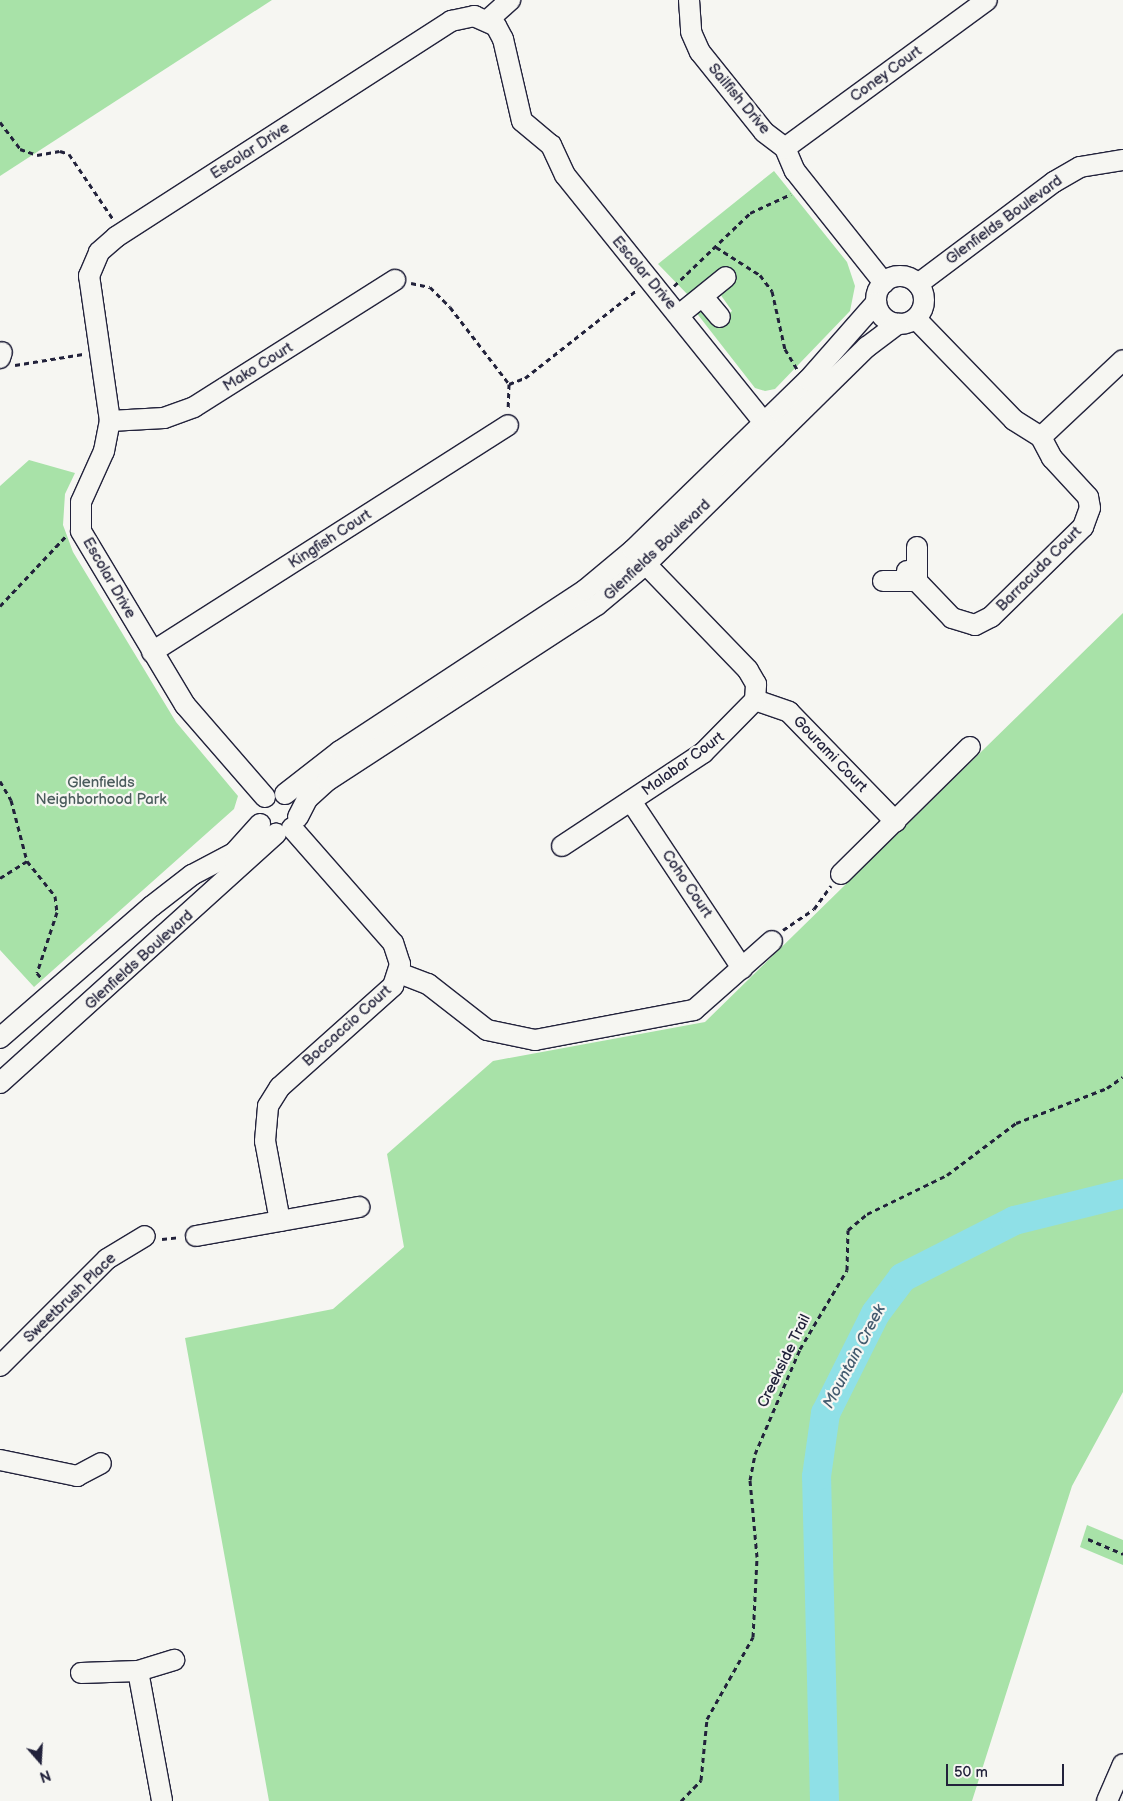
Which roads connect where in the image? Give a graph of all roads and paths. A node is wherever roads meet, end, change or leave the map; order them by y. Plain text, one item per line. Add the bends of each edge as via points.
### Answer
1 (510, 0) edge
2 (689, 0) edge
3 (987, 0) edge
4 (488, 20) junction
5 (0, 122) edge
6 (785, 148) junction
7 (1123, 160) edge
8 (805, 184) junction
9 (116, 224) dead end
10 (716, 247) junction
11 (726, 277) dead end
12 (395, 280) joint
13 (648, 282) junction
14 (884, 283) junction
15 (918, 284) junction
16 (662, 296) junction
17 (703, 297) junction
18 (876, 303) junction
19 (679, 315) junction
20 (720, 317) dead end
21 (907, 322) junction
22 (88, 353) dead end
23 (5, 359) edge
24 (1123, 360) edge
25 (808, 380) junction
26 (509, 384) junction
27 (110, 421) junction
28 (508, 425) joint
29 (770, 430) junction
30 (1041, 437) junction
31 (81, 531) junction
32 (917, 548) dead end
33 (639, 557) junction
34 (912, 576) junction
35 (883, 581) dead end
36 (0, 606) edge
37 (152, 652) junction
38 (755, 700) junction
39 (970, 747) dead end
40 (0, 781) edge
41 (285, 794) junction
42 (265, 797) junction
43 (631, 800) junction
44 (896, 822) junction
45 (282, 826) junction
46 (562, 846) dead end
47 (28, 861) junction
48 (841, 874) joint
49 (0, 878) edge
50 (772, 941) joint
51 (742, 968) junction
52 (399, 973) junction
53 (52, 992) junction
54 (0, 1038) edge
55 (1123, 1077) edge
56 (0, 1083) edge
57 (359, 1207) dead end
58 (280, 1221) junction
59 (145, 1236) joint
60 (196, 1236) joint
61 (0, 1366) edge
62 (0, 1460) edge
63 (101, 1463) dead end
64 (1088, 1539) dead end
65 (1123, 1554) edge
66 (174, 1660) dead end
67 (138, 1671) junction
68 (81, 1673) dead end
69 (1123, 1764) edge
70 (162, 1801) edge
71 (681, 1801) edge
72 (1107, 1801) edge

1 - 4 street
2 - 6 street, Sailfish Drive via 691,32 700,52 764,132
3 - 6 street, Coney Court
4 - 13 street, Escolar Drive via 503,39 522,121 551,145 564,175
4 - 27 street, Escolar Drive via 474,16 451,22 99,252 88,284
5 - 9 path via 20,150 36,155 60,151 69,154
6 - 8 street, Sailfish Drive
7 - 15 street, Glenfields Boulevard via 1080,167 1054,182
8 - 10 path via 780,202 750,213
8 - 14 street, Sailfish Drive
10 - 16 path
10 - 25 path via 760,275 772,291 785,348
11 - 17 street
12 - 26 path via 430,287
12 - 27 street, Mako Court via 194,407 164,418
13 - 16 street, Escolar Drive
13 - 26 path via 525,378
14 - 15 street via 902,276
14 - 18 street
15 - 21 street via 924,305
16 - 19 street, Escolar Drive
17 - 19 street
17 - 20 street
18 - 21 street via 883,318
18 - 25 street, Glenfields Boulevard
19 - 29 street, Escolar Drive
21 - 29 street, Glenfields Boulevard via 867,347
21 - 30 street, Barracuda Court via 1014,420
22 - 23 path
24 - 30 street
25 - 29 street, Glenfields Boulevard
26 - 28 path
27 - 31 street, Escolar Drive via 104,451 82,496
28 - 37 street, Kingfish Court
29 - 33 street, Glenfields Boulevard
30 - 34 street, Barracuda Court via 1052,458 1088,498 1090,515 1083,527 991,617 975,625 952,618
31 - 36 path via 63,537
31 - 37 street, Escolar Drive
32 - 34 street
33 - 38 street via 748,670 756,684
33 - 41 street, Glenfields Boulevard via 340,751
33 - 45 street, Glenfields Boulevard via 597,606 326,781
34 - 35 street
37 - 42 street, Escolar Drive via 193,716
38 - 43 street, Malabar Court via 714,744
38 - 44 street, Gourami Court via 789,712
39 - 44 street
40 - 47 path via 11,800
41 - 42 street
41 - 45 street, Boccaccio Court via 295,803
42 - 45 street via 258,808
43 - 46 street, Malabar Court
43 - 51 street, Coho Court
44 - 48 street
45 - 52 street, Boccaccio Court via 393,943 400,957
45 - 53 street, Glenfields Boulevard via 192,875
45 - 56 street, Glenfields Boulevard
47 - 49 path
47 - 53 path via 55,896 57,912 37,973
48 - 50 path via 814,909
50 - 51 street
51 - 52 street via 694,1010 527,1040 488,1030 428,984
52 - 58 street, Boccaccio Court via 393,986 280,1087 268,1106 265,1141
53 - 54 street, Glenfields Boulevard
55 - 71 path, Creekside Trail via 1107,1088 1047,1108 1016,1124 947,1174 867,1214 848,1230 847,1270 800,1349 755,1454 750,1488 757,1557 753,1637 707,1718 701,1780
57 - 58 street
58 - 60 street
59 - 60 path via 164,1240
59 - 61 street, Sweetbrush Place via 107,1259
62 - 63 street via 77,1476
64 - 65 path
66 - 67 street
67 - 68 street
67 - 70 street
69 - 72 street

